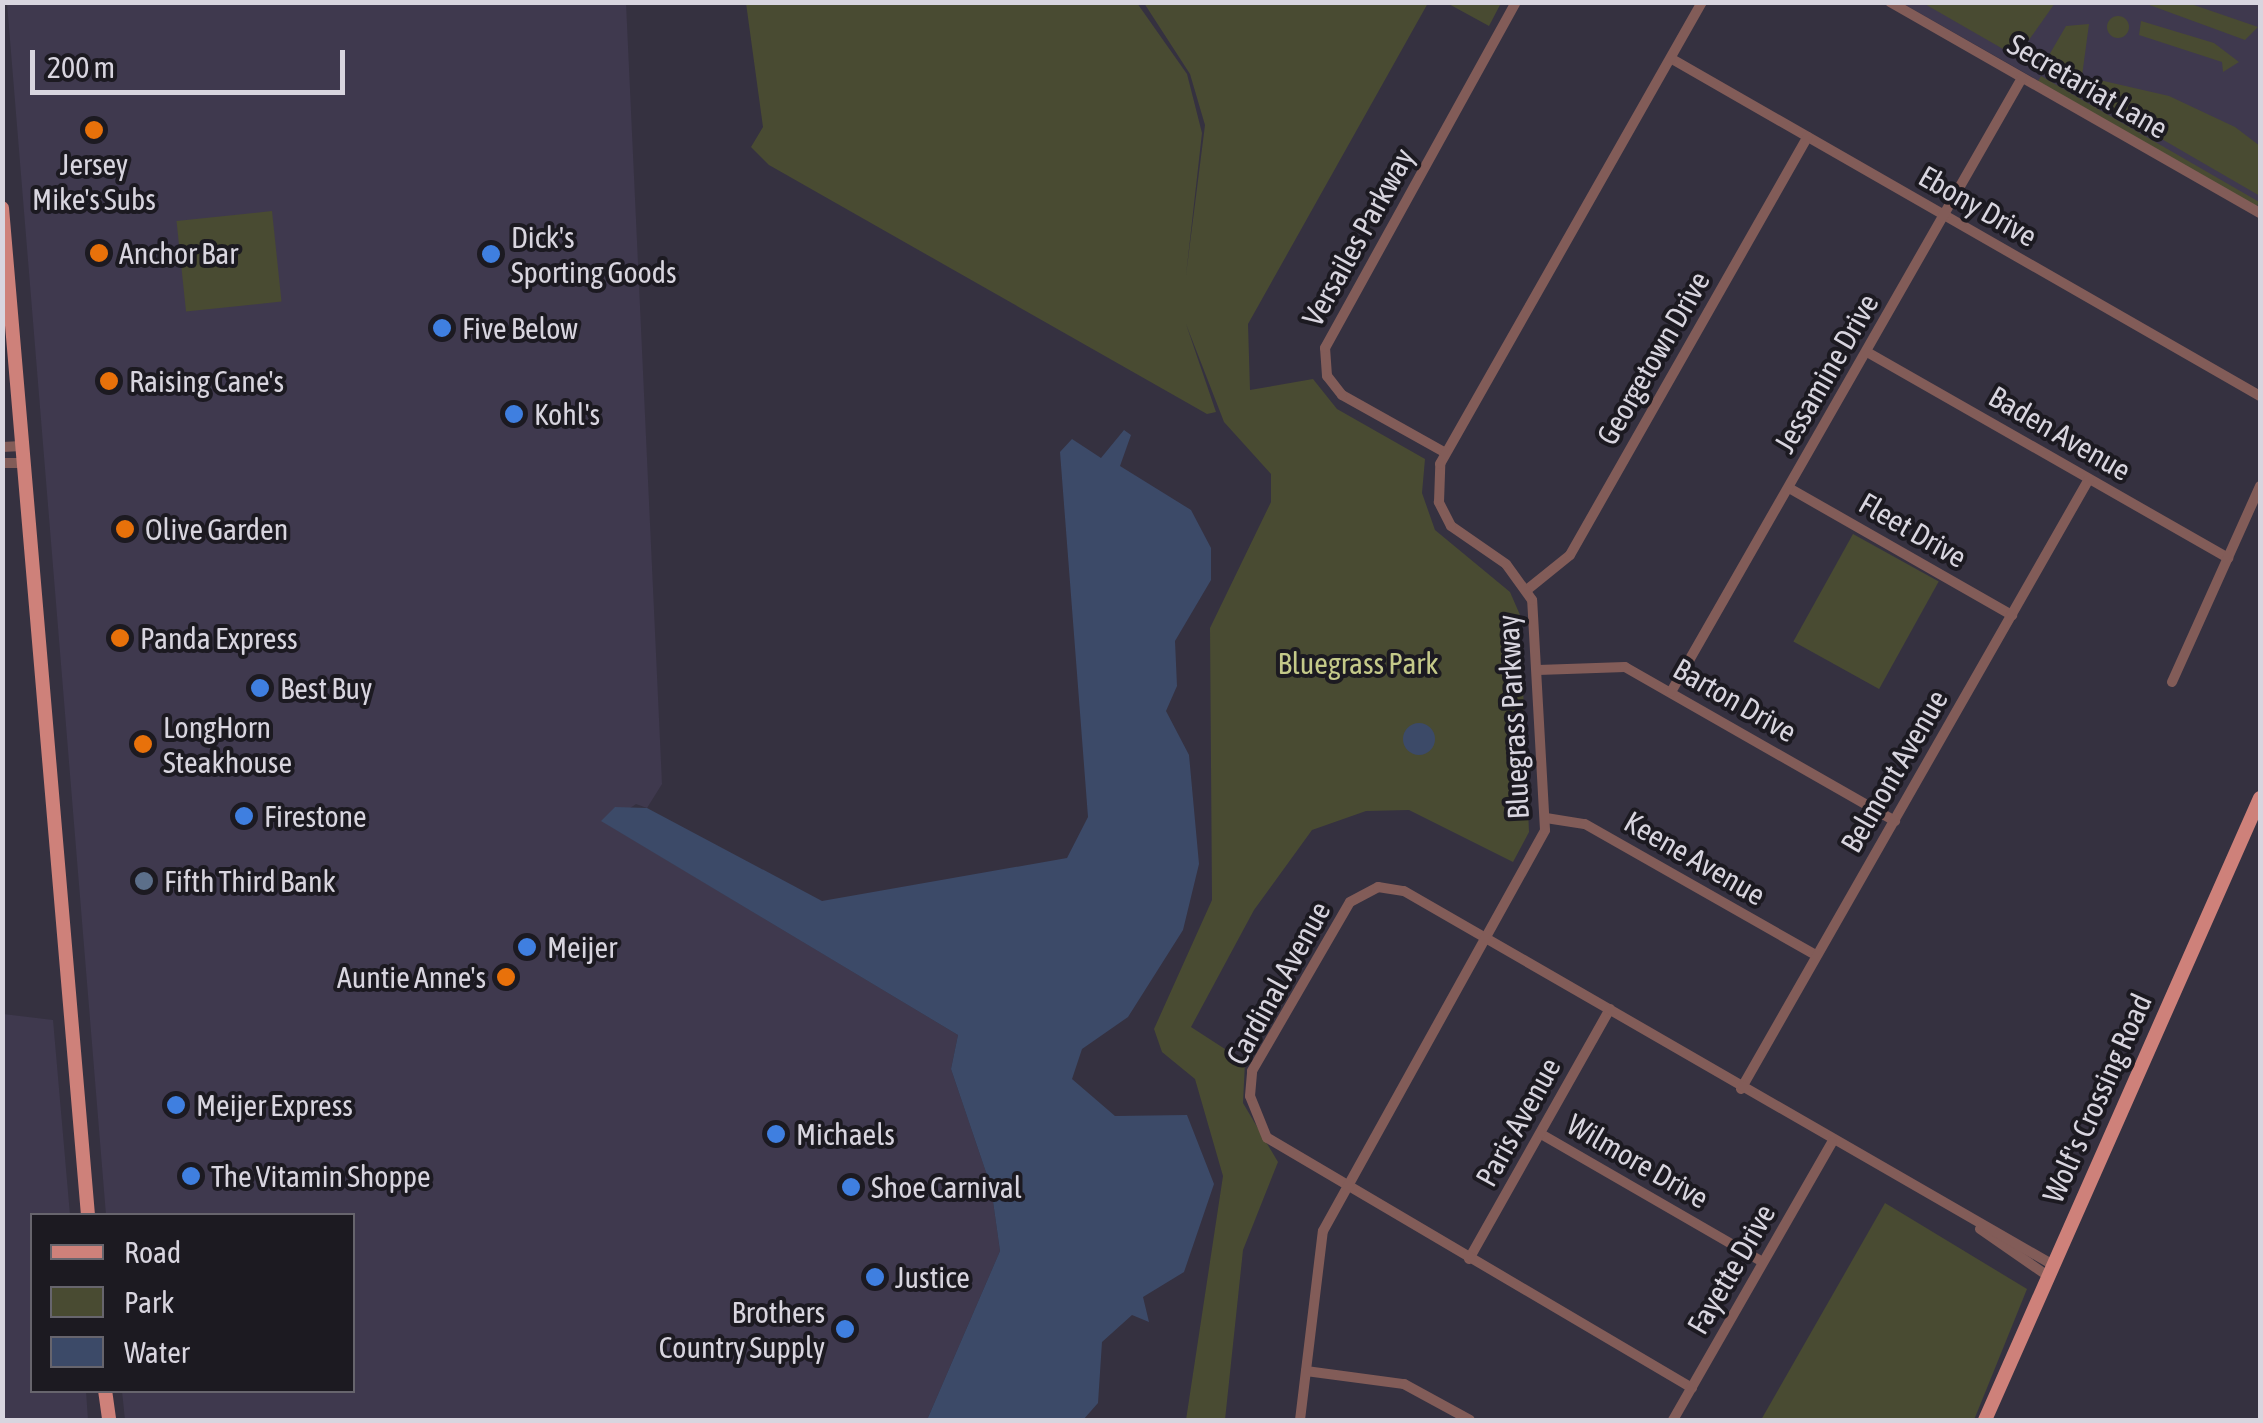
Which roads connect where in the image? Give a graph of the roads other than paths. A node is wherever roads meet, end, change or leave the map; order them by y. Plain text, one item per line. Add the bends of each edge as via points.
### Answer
1 (1516, 2) edge
2 (1702, 2) edge
3 (1890, 2) edge
4 (1672, 59) junction
5 (2022, 78) junction
6 (1807, 137) junction
7 (2, 208) edge
8 (2260, 213) edge
9 (1944, 215) junction
10 (1867, 352) junction
11 (2260, 396) edge
12 (22, 446) junction
13 (2, 447) edge
14 (1444, 452) junction
15 (24, 462) junction
16 (2, 463) edge
17 (2089, 479) junction
18 (2260, 486) edge
19 (1789, 488) junction
20 (2228, 558) junction
21 (1528, 589) junction
22 (2012, 615) junction
23 (1538, 670) junction
24 (2172, 682) dead end
25 (1671, 692) junction
26 (2260, 798) edge
27 (1546, 818) junction
28 (1895, 821) junction
29 (1488, 939) junction
30 (1816, 955) junction
31 (1610, 1009) junction
32 (1741, 1089) junction
33 (1540, 1134) junction
34 (1832, 1142) junction
35 (1346, 1190) junction
36 (88, 1213) edge
37 (1469, 1259) junction
38 (1763, 1262) junction
39 (2050, 1271) junction
40 (1306, 1371) junction
41 (1692, 1388) junction
42 (105, 1393) edge
43 (109, 1420) edge
44 (1300, 1420) edge
45 (1470, 1420) edge
46 (1673, 1420) edge
47 (1986, 1420) edge

1 - 14 street, Versailes Parkway via 1325,348 1327,376 1342,394
2 - 4 street, Bluegrass Parkway
3 - 5 street, Secretariat Lane
4 - 6 street, Ebony Drive
4 - 14 street, Bluegrass Parkway
5 - 8 street, Secretariat Lane
5 - 9 street, Jessamine Drive
6 - 9 street, Ebony Drive
6 - 21 street, Georgetown Drive via 1570,555
7 - 12 main road
9 - 10 street, Jessamine Drive
9 - 11 street, Ebony Drive
10 - 17 street, Baden Avenue
10 - 19 street, Jessamine Drive
12 - 13 street
12 - 15 main road
14 - 21 street, Bluegrass Parkway via 1439,502 1451,526
15 - 16 street
15 - 36 main road
17 - 20 street, Baden Avenue
17 - 22 street, Belmont Avenue
18 - 20 street
19 - 22 street, Fleet Drive
19 - 25 street, Jessamine Drive
20 - 24 street
21 - 23 street, Bluegrass Parkway
22 - 28 street, Belmont Avenue
23 - 25 street, Barton Drive via 1617,666
23 - 27 street, Bluegrass Parkway
25 - 28 street, Barton Drive
26 - 39 main road, Wolf's Crossing Road
27 - 29 street, Bluegrass Parkway via 1537,854
27 - 30 street, Keene Avenue via 1585,824
28 - 30 street, Belmont Avenue
29 - 31 street, Cardinal Avenue
29 - 35 street, Bluegrass Parkway
29 - 35 street, Cardinal Avenue via 1394,887 1364,893 1342,912 1269,1039 1249,1083 1268,1138
30 - 32 street, Belmont Avenue
31 - 32 street, Cardinal Avenue
31 - 33 street, Paris Avenue
32 - 34 street, Cardinal Avenue
33 - 37 street, Paris Avenue
33 - 38 street, Wilmore Drive
34 - 38 street, Fayette Drive
34 - 39 street, Cardinal Avenue
35 - 37 street, Cardinal Avenue
35 - 40 street, Bluegrass Parkway via 1315,1257
37 - 41 street, Cardinal Avenue
38 - 41 street, Fayette Drive
39 - 47 main road, Wolf's Crossing Road
40 - 44 street, Bluegrass Parkway
40 - 45 street via 1396,1382
41 - 46 street, Fayette Drive
42 - 43 main road

